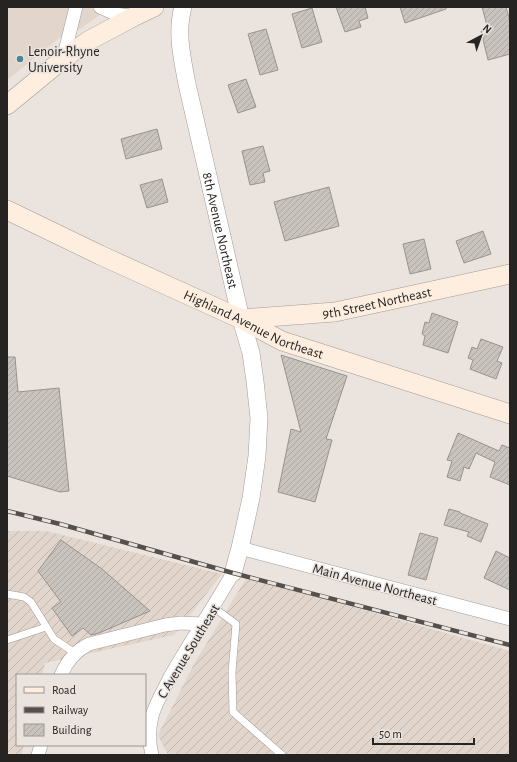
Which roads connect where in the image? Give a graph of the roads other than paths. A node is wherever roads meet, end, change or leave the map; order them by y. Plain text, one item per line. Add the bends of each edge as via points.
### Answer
1 (76, 7) edge
2 (100, 7) edge
3 (154, 7) edge
4 (183, 7) edge
5 (133, 17) junction
6 (63, 59) junction
7 (7, 105) edge
8 (7, 210) edge
9 (510, 274) edge
10 (241, 319) junction
11 (510, 414) edge
12 (240, 548) junction
13 (233, 572) joint
14 (7, 594) edge
15 (213, 606) junction
16 (510, 620) edge
17 (202, 624) junction
18 (46, 627) junction
19 (7, 640) edge
20 (75, 653) junction
21 (61, 674) edge
22 (152, 755) edge
23 (282, 755) edge

1 - 6 street
2 - 5 street via 116,14
3 - 5 main road
4 - 10 street, 8th Avenue Northeast via 180,18 183,64
5 - 6 main road via 88,41
6 - 7 main road
8 - 10 main road, Highland Avenue Northeast
9 - 10 main road, 9th Street Northeast via 335,312
10 - 11 main road, Highland Avenue Northeast via 282,341
10 - 12 street, 8th Avenue Northeast via 251,353 259,418 251,498
12 - 13 street, 8th Avenue Northeast
12 - 16 street, Main Avenue Northeast
13 - 15 street, C Avenue Southeast
14 - 18 lane via 24,597 31,602
15 - 17 street, C Avenue Southeast
15 - 23 lane via 236,624 232,672 233,712
17 - 20 street via 165,625 89,644
17 - 22 street, C Avenue Southeast via 156,704 150,728
18 - 19 lane
18 - 20 lane via 54,639
20 - 21 street

